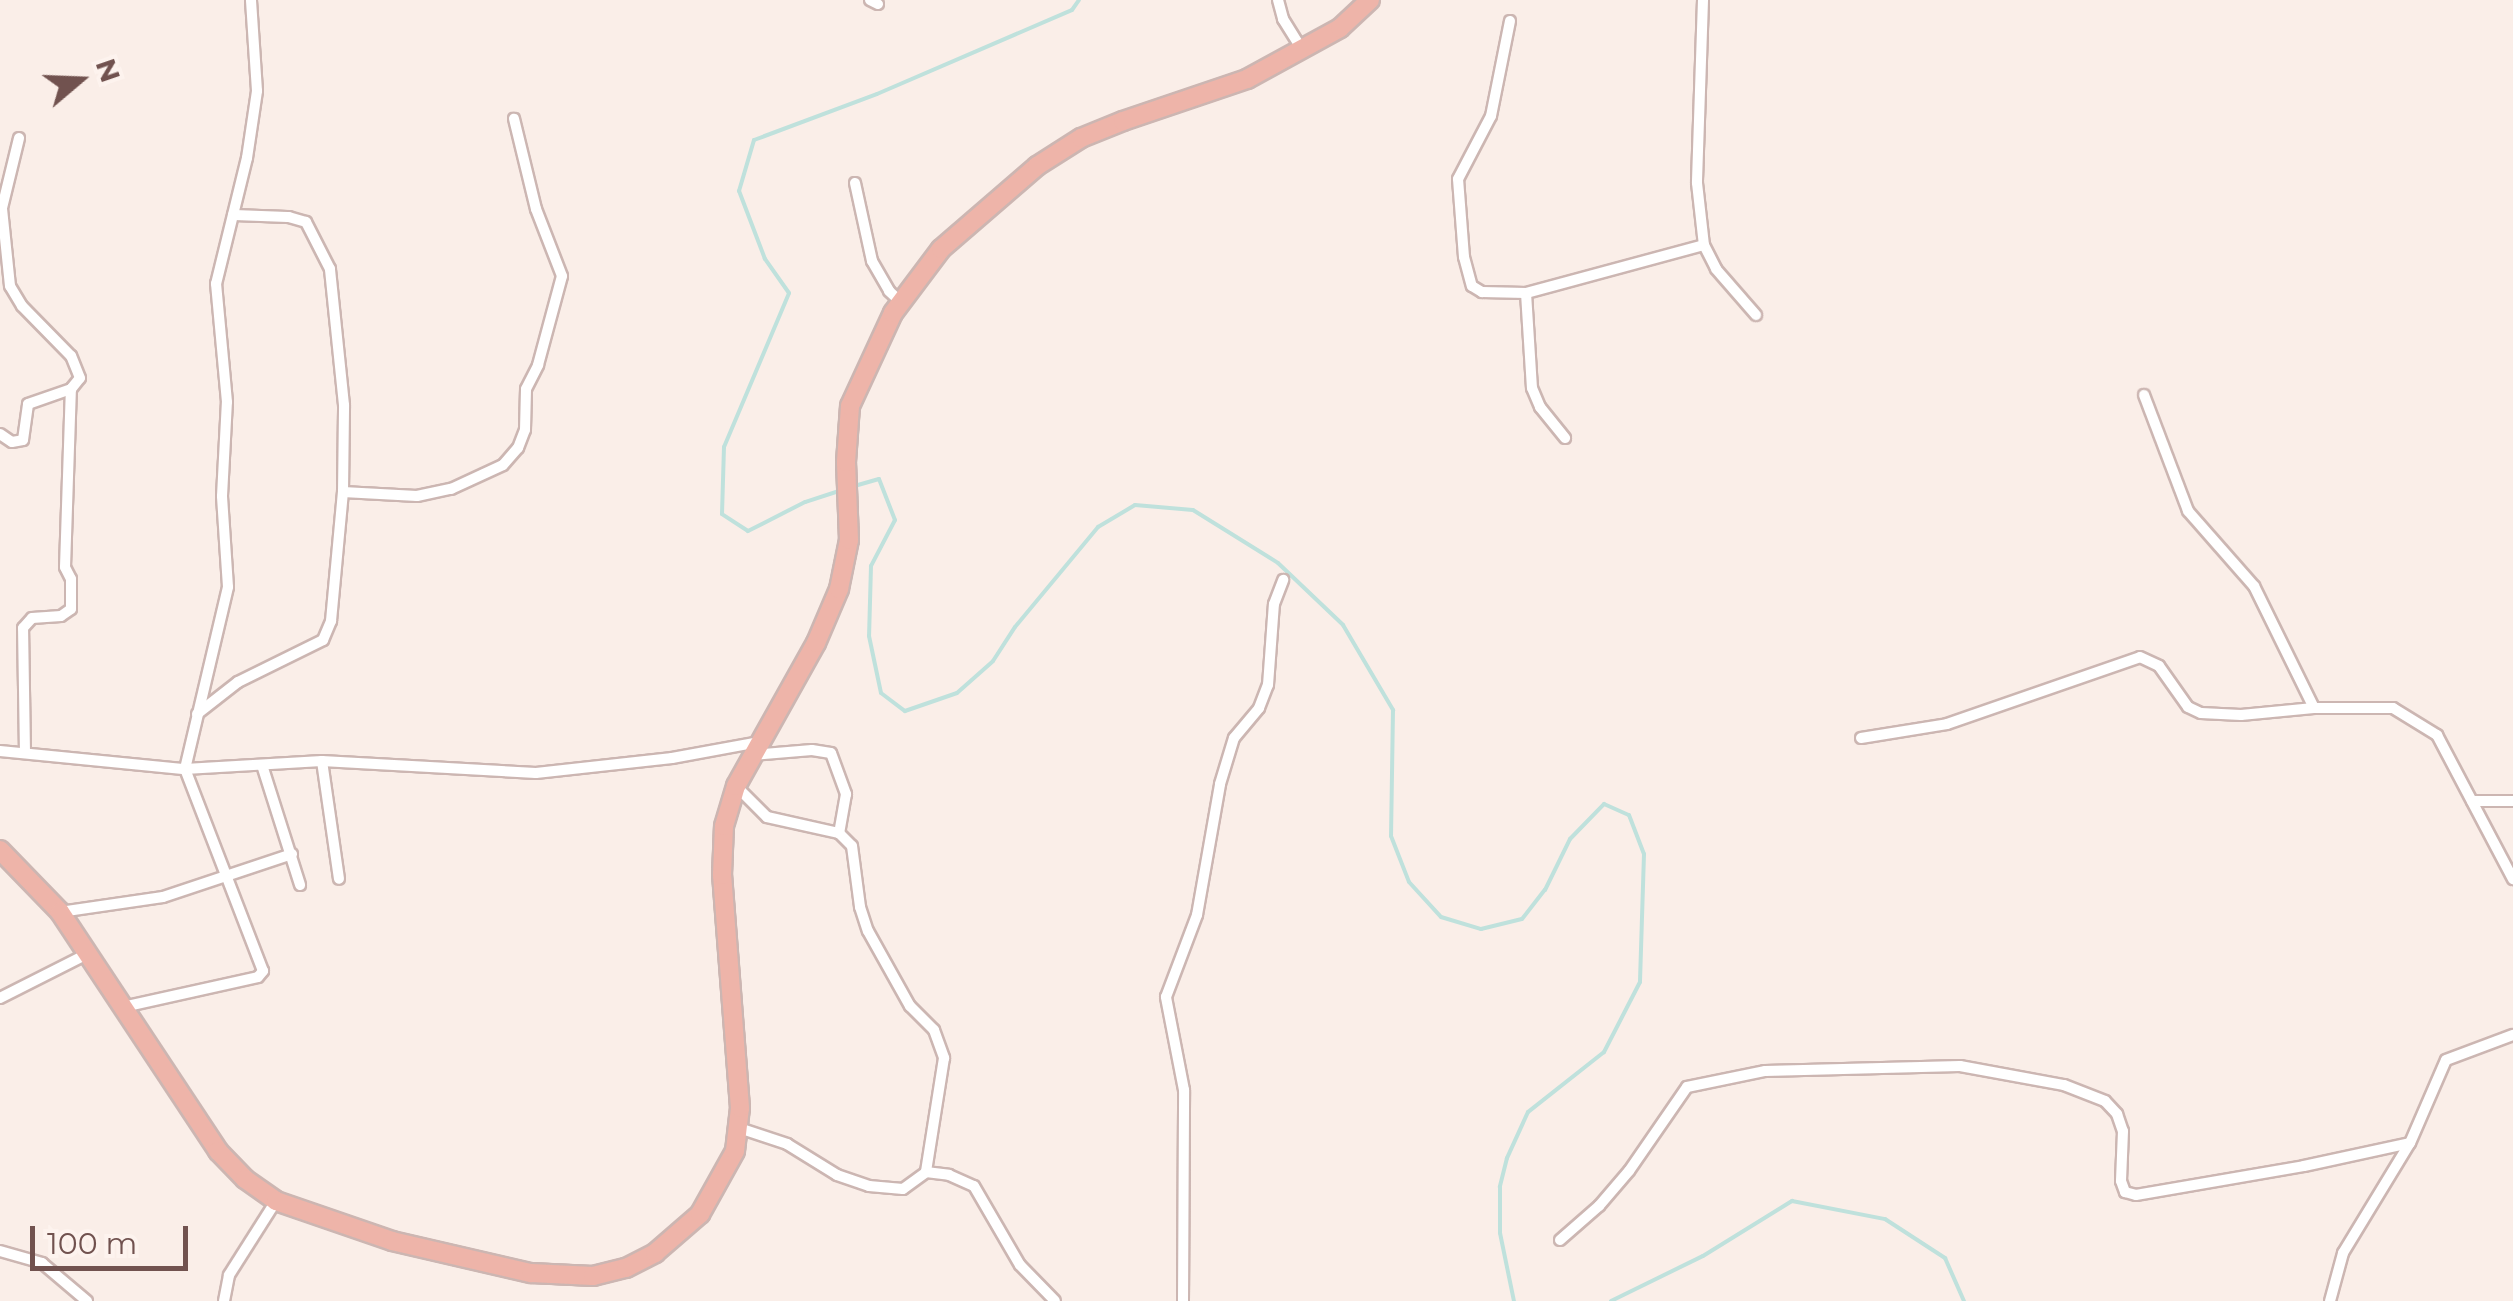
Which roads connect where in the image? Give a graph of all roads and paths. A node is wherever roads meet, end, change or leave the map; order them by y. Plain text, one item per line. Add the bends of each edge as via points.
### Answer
1 (250, 0) edge
2 (1278, 0) edge
3 (1370, 0) edge
4 (1703, 0) edge
5 (1510, 21) dead end
6 (1302, 51) junction
7 (514, 119) dead end
8 (19, 138) dead end
9 (855, 182) dead end
10 (233, 215) junction
11 (2, 236) edge
12 (1704, 245) junction
13 (1526, 293) junction
14 (901, 302) junction
15 (1756, 315) dead end
16 (71, 389) junction
17 (2144, 396) dead end
18 (0, 434) edge
19 (1565, 438) dead end
20 (342, 492) junction
21 (1283, 580) dead end
22 (2314, 708) junction
23 (196, 714) junction
24 (1861, 738) dead end
25 (755, 748) junction
26 (0, 751) edge
27 (25, 753) junction
28 (322, 762) junction
29 (262, 765) junction
30 (185, 768) junction
31 (736, 786) junction
32 (2472, 801) junction
33 (2513, 801) edge
34 (839, 833) junction
35 (0, 850) edge
36 (292, 854) junction
37 (226, 879) junction
38 (339, 880) dead end
39 (2513, 880) edge
40 (300, 885) dead end
41 (60, 912) junction
42 (87, 954) junction
43 (0, 998) edge
44 (123, 1007) junction
45 (2513, 1035) edge
46 (739, 1128) junction
47 (2410, 1142) junction
48 (926, 1172) junction
49 (276, 1201) junction
50 (1560, 1240) dead end
51 (0, 1251) edge
52 (87, 1301) edge
53 (224, 1301) edge
54 (1055, 1301) edge
55 (1182, 1301) edge
56 (2330, 1301) edge

1 - 10 street via 258,77
2 - 6 street
3 - 6 highway
4 - 12 street via 1698,183
5 - 13 street via 1491,116 1456,196 1472,286
6 - 14 highway via 1247,79 1081,138 974,216
7 - 20 street via 536,209 562,276 526,390 518,448 503,465 451,489 417,496
8 - 11 street
9 - 14 street via 872,262
10 - 20 street via 306,222 330,269 344,404
10 - 23 street via 216,284 227,402 222,496 228,574
11 - 16 street via 14,297 77,365 80,378
12 - 13 street
12 - 15 street
13 - 19 street via 1532,388
14 - 25 highway via 850,406 846,560 835,600
16 - 18 street via 28,404 23,440
16 - 27 street via 65,566 70,608 61,616 32,618 22,628
17 - 22 street via 2188,510 2254,586
20 - 23 street via 324,640 238,682
21 - 55 street via 1274,604 1268,685 1234,738 1197,915 1166,997 1184,1090
22 - 24 street via 2201,713 2188,706 2159,666 2140,657 1947,724
22 - 32 street via 2393,708 2418,720 2437,736
23 - 30 street
25 - 28 street via 536,772
25 - 31 highway
25 - 34 street via 831,754 846,794
26 - 27 street
27 - 30 street
28 - 29 street
28 - 38 street
29 - 30 street
29 - 36 street
30 - 37 street
31 - 34 street via 767,817
31 - 46 highway via 721,857
32 - 33 street
32 - 39 street
34 - 48 street via 854,852 868,931 942,1051 945,1074
35 - 41 highway
36 - 37 street
36 - 40 street
37 - 41 street via 152,900
37 - 44 street via 262,975
41 - 42 highway
42 - 43 street
42 - 44 highway
44 - 49 highway via 218,1151
45 - 47 street via 2446,1060
46 - 48 street via 869,1186 904,1189
46 - 49 highway via 730,1165 700,1214 655,1253 593,1276 497,1267 392,1241
47 - 50 street via 2136,1194 2126,1192 2121,1181 2117,1114 2105,1101 2064,1085 1960,1066 1765,1071 1688,1087 1619,1183
47 - 56 street via 2343,1254
48 - 54 street via 964,1180 980,1192 1012,1253
49 - 53 street via 229,1274
51 - 52 street via 42,1263

